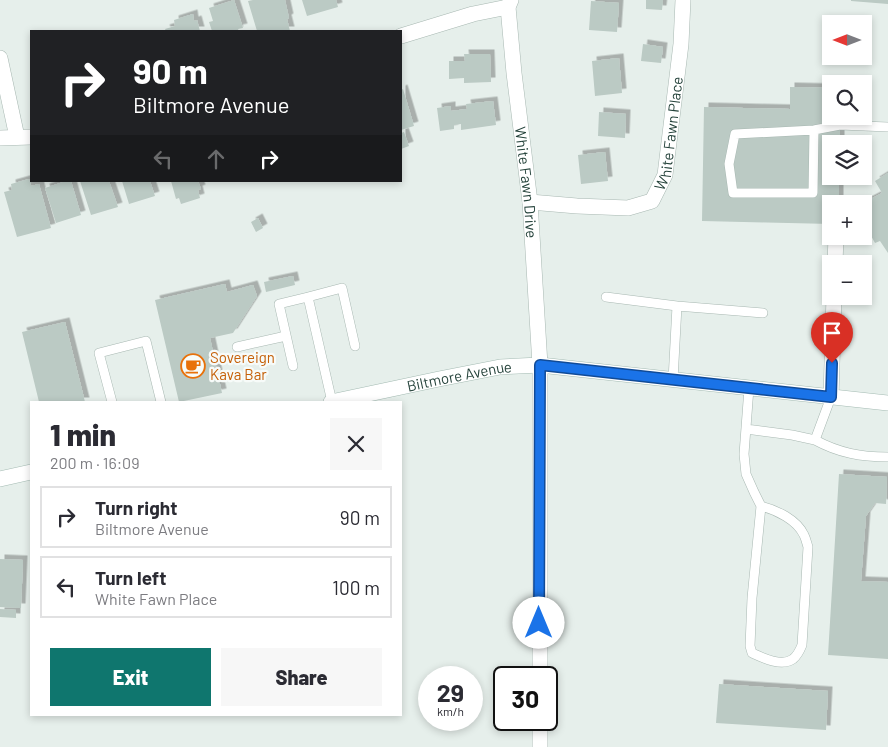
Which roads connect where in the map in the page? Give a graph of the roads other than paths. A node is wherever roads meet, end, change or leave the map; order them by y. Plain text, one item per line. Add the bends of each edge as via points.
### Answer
1 (683, 0) edge
2 (510, 3) edge
3 (402, 36) edge
4 (0, 58) edge
5 (888, 127) edge
6 (814, 130) junction
7 (24, 137) edge
8 (0, 138) edge
9 (530, 202) junction
10 (308, 297) junction
11 (606, 297) dead end
12 (834, 305) edge
13 (678, 306) junction
14 (763, 313) dead end
15 (286, 336) junction
16 (355, 346) dead end
17 (237, 347) dead end
18 (540, 365) junction
19 (293, 366) dead end
20 (674, 380) junction
21 (749, 388) junction
22 (831, 397) junction
23 (112, 401) edge
24 (161, 401) edge
25 (332, 401) edge
26 (337, 401) edge
27 (888, 403) edge
28 (746, 429) junction
29 (815, 440) junction
30 (888, 458) edge
31 (30, 472) edge
32 (0, 479) edge
33 (761, 506) junction
34 (540, 666) edge
35 (540, 731) edge
36 (540, 747) edge

1 - 9 street, White Fawn Place via 681,44 665,175 652,200 628,208
2 - 3 street
2 - 9 street, White Fawn Drive via 514,73
4 - 7 street
5 - 6 lane via 840,125
6 - 6 lane via 735,134 729,164 733,193 813,193
7 - 8 street
9 - 18 street, White Fawn Drive
10 - 15 lane via 279,304
10 - 16 lane via 342,288
10 - 25 lane
11 - 13 lane
12 - 22 street
13 - 14 lane
13 - 20 lane
15 - 17 lane
15 - 19 lane
18 - 20 street, Biltmore Avenue
18 - 26 street, Biltmore Avenue via 500,367
18 - 34 street, White Fawn Drive
20 - 21 street, Biltmore Avenue
21 - 22 street, Biltmore Avenue
21 - 28 lane
22 - 27 street, Biltmore Avenue
22 - 29 lane
23 - 24 lane via 99,353 146,341
28 - 29 lane
28 - 33 lane via 746,474
29 - 30 lane via 852,455
31 - 32 street
33 - 33 lane via 750,646 752,653 762,658 783,662 792,659 802,644 808,547 804,534 795,523 774,509
35 - 36 street

